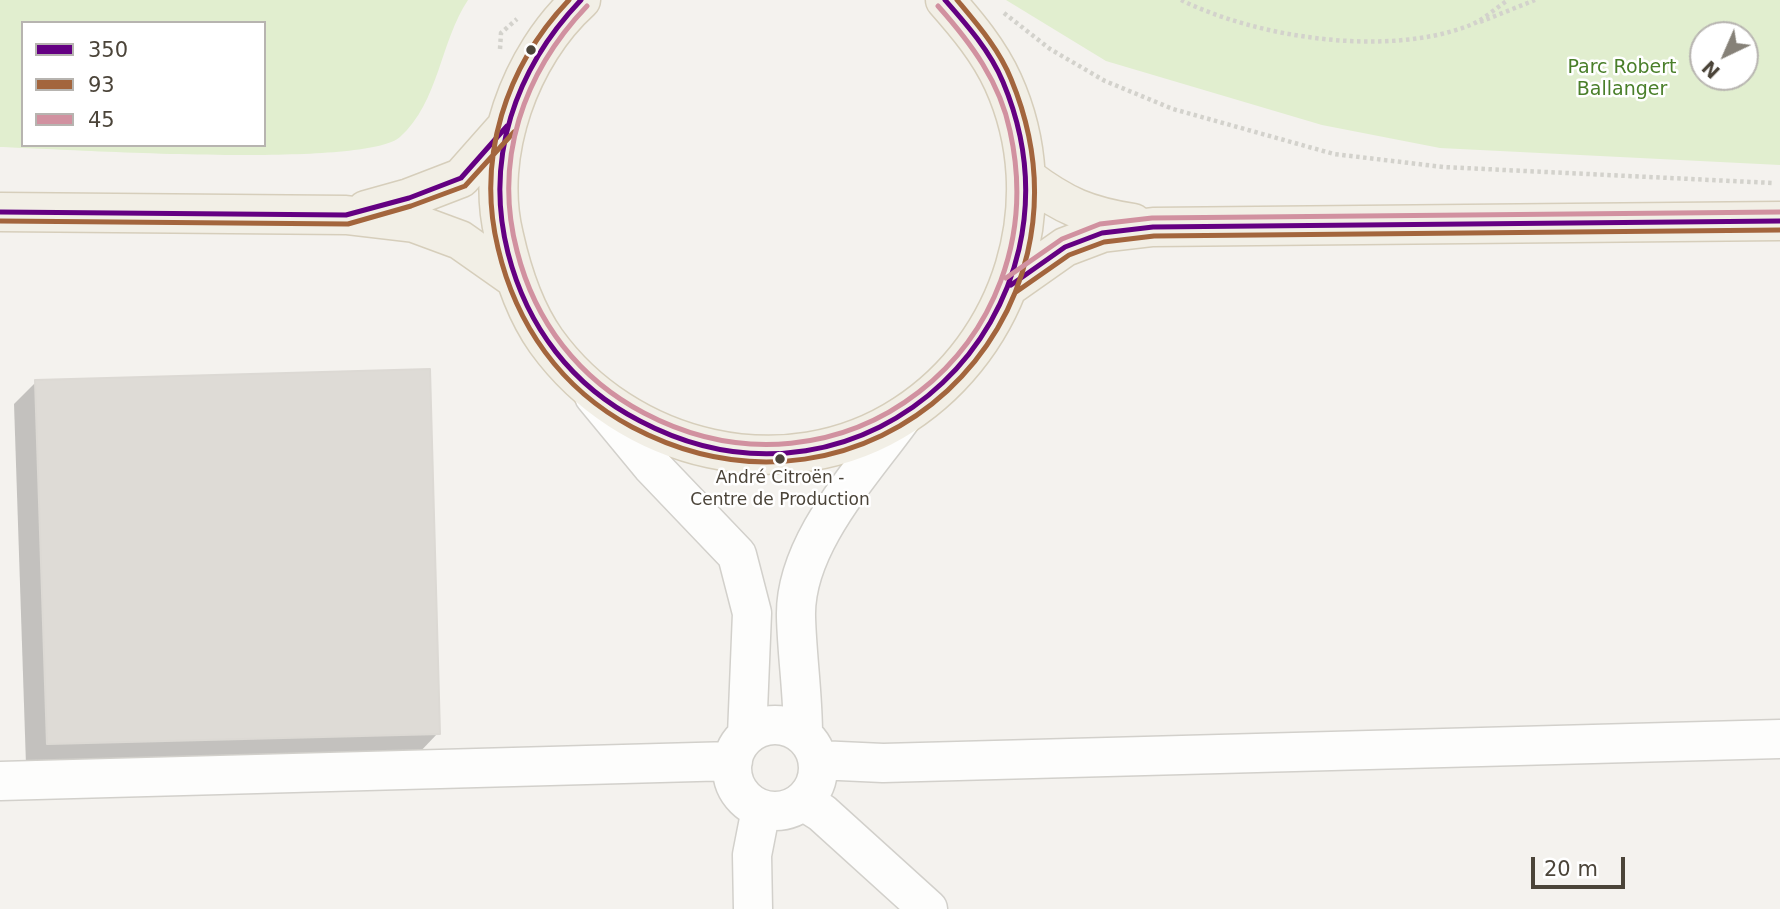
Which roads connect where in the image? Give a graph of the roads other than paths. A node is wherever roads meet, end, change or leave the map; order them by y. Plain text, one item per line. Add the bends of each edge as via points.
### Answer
1 (581, 0) edge
2 (945, 0) edge
3 (507, 126) junction
4 (1027, 178) junction
5 (0, 212) edge
6 (346, 215) junction
7 (1780, 220) edge
8 (1153, 227) junction
9 (514, 278) junction
10 (1011, 285) junction
11 (591, 391) junction
12 (904, 416) junction
13 (1780, 739) edge
14 (740, 748) junction
15 (810, 748) junction
16 (0, 781) edge
17 (803, 801) junction
18 (761, 808) junction
19 (753, 909) edge
20 (928, 909) edge

1 - 3 main road via 546,39 523,81
2 - 4 main road via 978,38 1003,81 1020,129
3 - 6 main road via 461,178
3 - 9 main road via 501,228
4 - 8 main road via 1059,203 1095,217
4 - 10 main road via 1024,232
5 - 6 main road
6 - 9 main road via 414,223 460,240
7 - 8 main road
8 - 10 main road via 1102,233 1065,247
9 - 11 main road via 545,340
10 - 12 main road via 985,336 963,363
11 - 12 main road via 637,423 688,445 743,455 821,448 853,440
11 - 14 lane via 651,465 737,555 752,613
12 - 15 lane via 807,556 795,614
13 - 15 lane via 883,763
14 - 15 lane via 757,729 781,725
14 - 16 lane
14 - 18 lane via 733,776 748,802
15 - 17 lane via 818,775
17 - 18 lane via 783,810
17 - 20 lane
18 - 19 lane via 752,855

